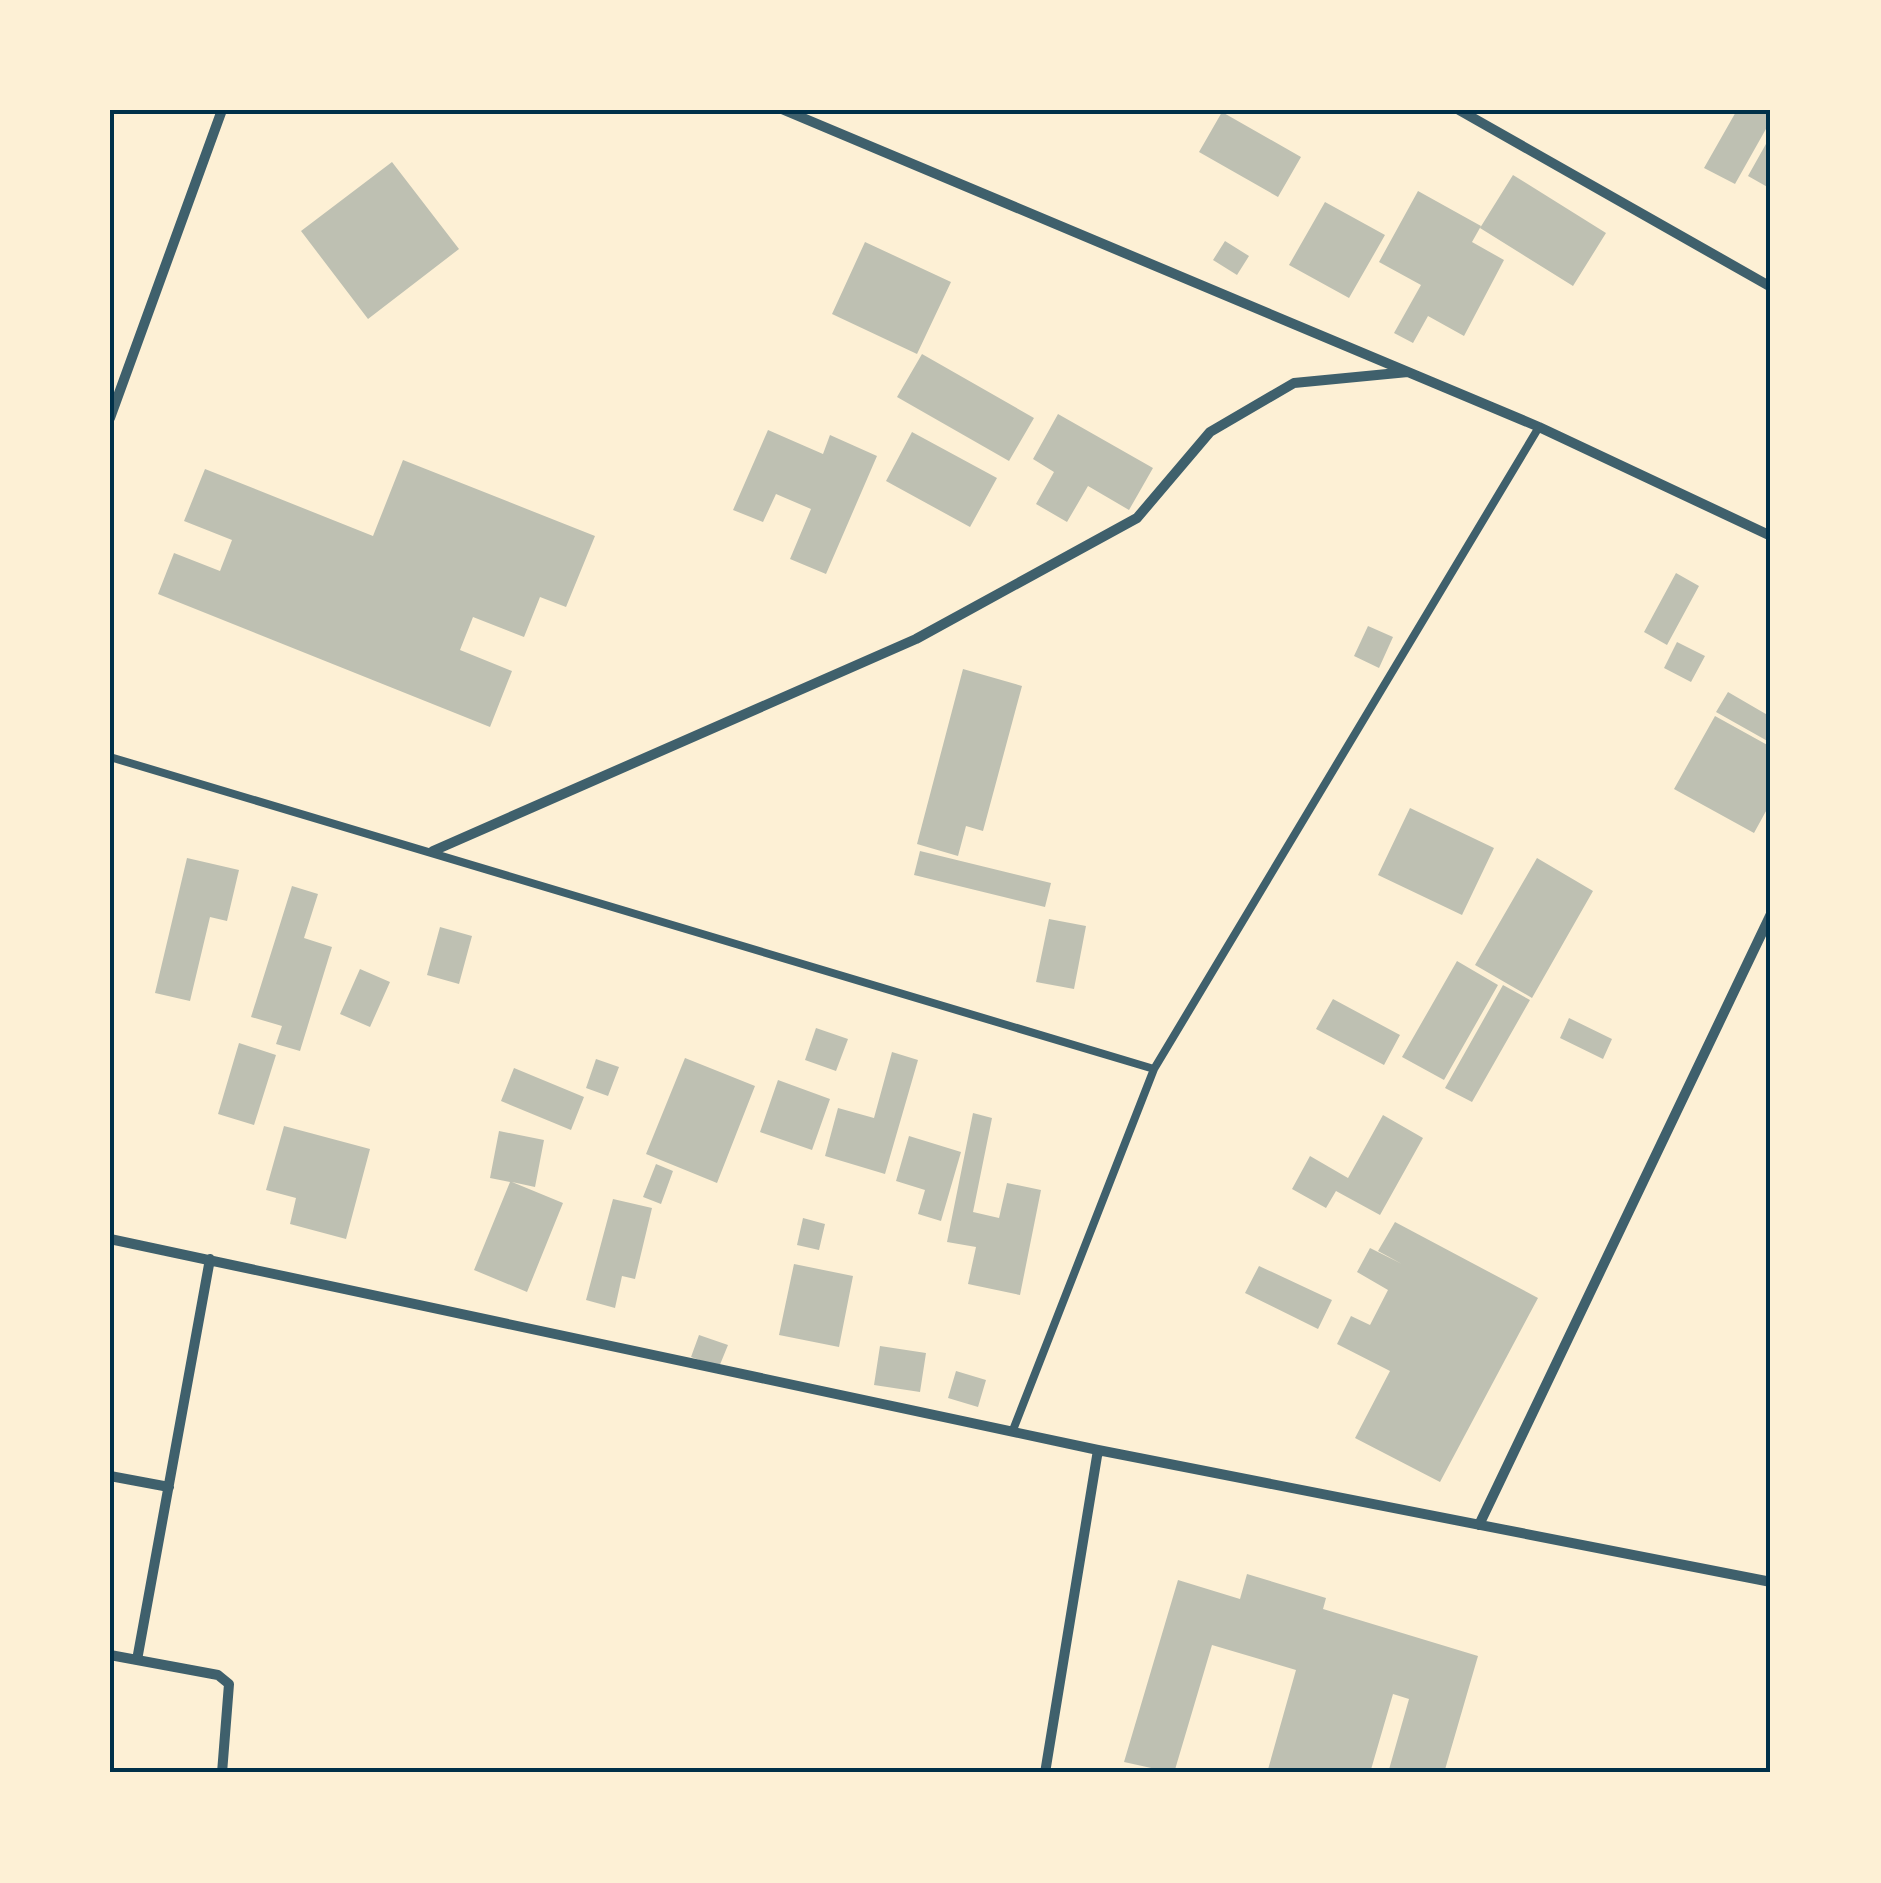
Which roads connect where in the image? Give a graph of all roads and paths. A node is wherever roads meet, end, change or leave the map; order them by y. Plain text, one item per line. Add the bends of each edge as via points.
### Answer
1 (222, 110) edge
2 (784, 110) edge
3 (1459, 110) edge
4 (1771, 288) edge
5 (1408, 372) junction
6 (110, 418) edge
7 (1539, 427) junction
8 (1771, 536) edge
9 (110, 757) edge
10 (432, 851) junction
11 (1771, 914) edge
12 (1154, 1069) junction
13 (110, 1239) edge
14 (210, 1259) junction
15 (1013, 1430) junction
16 (1098, 1450) junction
17 (110, 1476) edge
18 (169, 1487) junction
19 (1478, 1525) junction
20 (1771, 1582) edge
21 (110, 1655) edge
22 (137, 1660) junction
23 (222, 1773) edge
24 (1045, 1773) edge

1 - 6 street
2 - 5 street
3 - 4 street
5 - 7 street
5 - 10 street via 1294,383 1210,432 1137,518 916,639
7 - 8 street
7 - 12 lane
9 - 10 lane
10 - 12 lane
11 - 19 street
12 - 15 lane
13 - 14 street
14 - 15 street
14 - 18 street
15 - 16 street
16 - 19 street
16 - 24 street
17 - 18 street
18 - 22 street
19 - 20 street
21 - 22 street
22 - 23 street via 218,1675 229,1684

